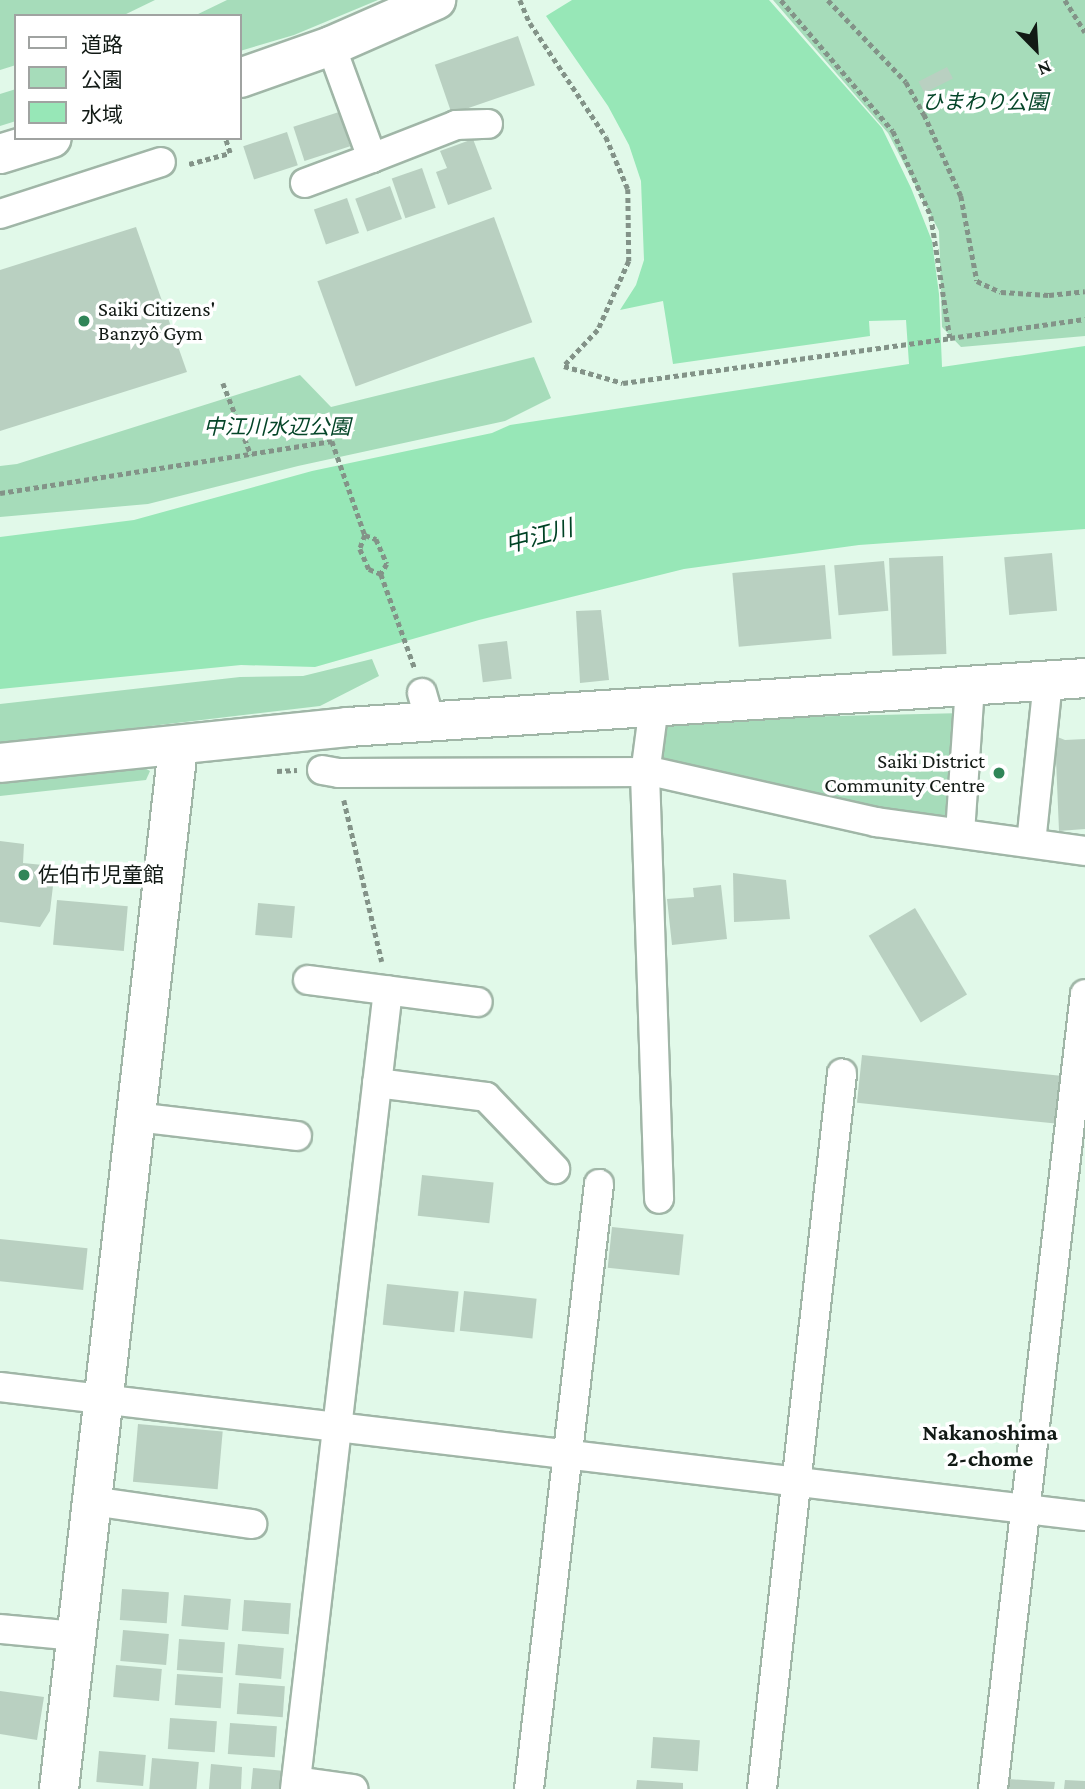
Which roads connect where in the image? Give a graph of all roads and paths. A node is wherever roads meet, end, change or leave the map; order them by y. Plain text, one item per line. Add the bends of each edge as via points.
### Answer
1 (436, 0) edge
2 (520, 0) edge
3 (781, 0) edge
4 (828, 0) edge
5 (1065, 0) edge
6 (1084, 28) edge
7 (331, 46) junction
8 (242, 77) edge
9 (488, 124) dead end
10 (46, 140) edge
11 (226, 140) edge
12 (0, 155) edge
13 (372, 158) junction
14 (161, 162) joint
15 (305, 183) dead end
16 (0, 214) edge
17 (1085, 291) edge
18 (1085, 319) edge
19 (950, 338) junction
20 (223, 383) dead end
21 (251, 455) junction
22 (0, 493) edge
23 (365, 535) junction
24 (381, 574) junction
25 (1067, 679) edge
26 (970, 685) junction
27 (422, 694) junction
28 (654, 706) junction
29 (178, 747) junction
30 (0, 763) edge
31 (331, 771) joint
32 (645, 774) junction
33 (960, 834) junction
34 (1031, 843) junction
35 (1085, 851) edge
36 (309, 980) dead end
37 (388, 990) junction
38 (1085, 994) edge
39 (478, 1002) dead end
40 (842, 1073) dead end
41 (377, 1083) junction
42 (136, 1117) junction
43 (297, 1136) dead end
44 (555, 1169) dead end
45 (600, 1184) dead end
46 (659, 1199) dead end
47 (0, 1387) edge
48 (104, 1400) junction
49 (337, 1427) junction
50 (568, 1454) junction
51 (797, 1482) junction
52 (92, 1502) junction
53 (1025, 1509) junction
54 (1085, 1516) edge
55 (252, 1524) dead end
56 (0, 1629) edge
57 (76, 1636) junction
58 (295, 1785) edge
59 (59, 1789) edge
60 (354, 1789) edge
61 (529, 1789) edge
62 (762, 1789) edge
63 (993, 1789) edge

1 - 7 street
2 - 19 path via 530,23 606,137 628,189 629,261 598,330 564,366 623,383
3 - 19 path via 893,131 931,216
4 - 17 path via 906,82 924,114 961,196 977,281 1001,292 1049,295
5 - 6 path
7 - 8 street
7 - 13 street
9 - 13 street via 456,125
10 - 12 street
11 - 14 path via 230,153 191,164
13 - 15 street
14 - 16 street
18 - 19 path
20 - 21 path
21 - 22 path
21 - 23 path via 332,441
23 - 24 path via 360,550 369,569
23 - 24 path via 376,538 387,564
24 - 27 path
25 - 26 street
25 - 34 street
26 - 28 street
26 - 33 street
27 - 28 street
27 - 29 street
28 - 32 street
29 - 30 street
29 - 42 street
31 - 32 street
31 - 37 path
32 - 33 street via 654,772 876,822
32 - 46 street
33 - 34 street
34 - 35 street
36 - 37 street
37 - 39 street
37 - 41 street
38 - 53 street
40 - 51 street
41 - 44 street via 486,1097
41 - 49 street
42 - 43 street
42 - 48 street
45 - 50 street
47 - 48 street
48 - 49 street
48 - 52 street
49 - 50 street
49 - 58 street
50 - 51 street
50 - 61 street
51 - 53 street
51 - 62 street
52 - 55 street
52 - 57 street
53 - 54 street
53 - 63 street
56 - 57 street
57 - 59 street
58 - 60 street

